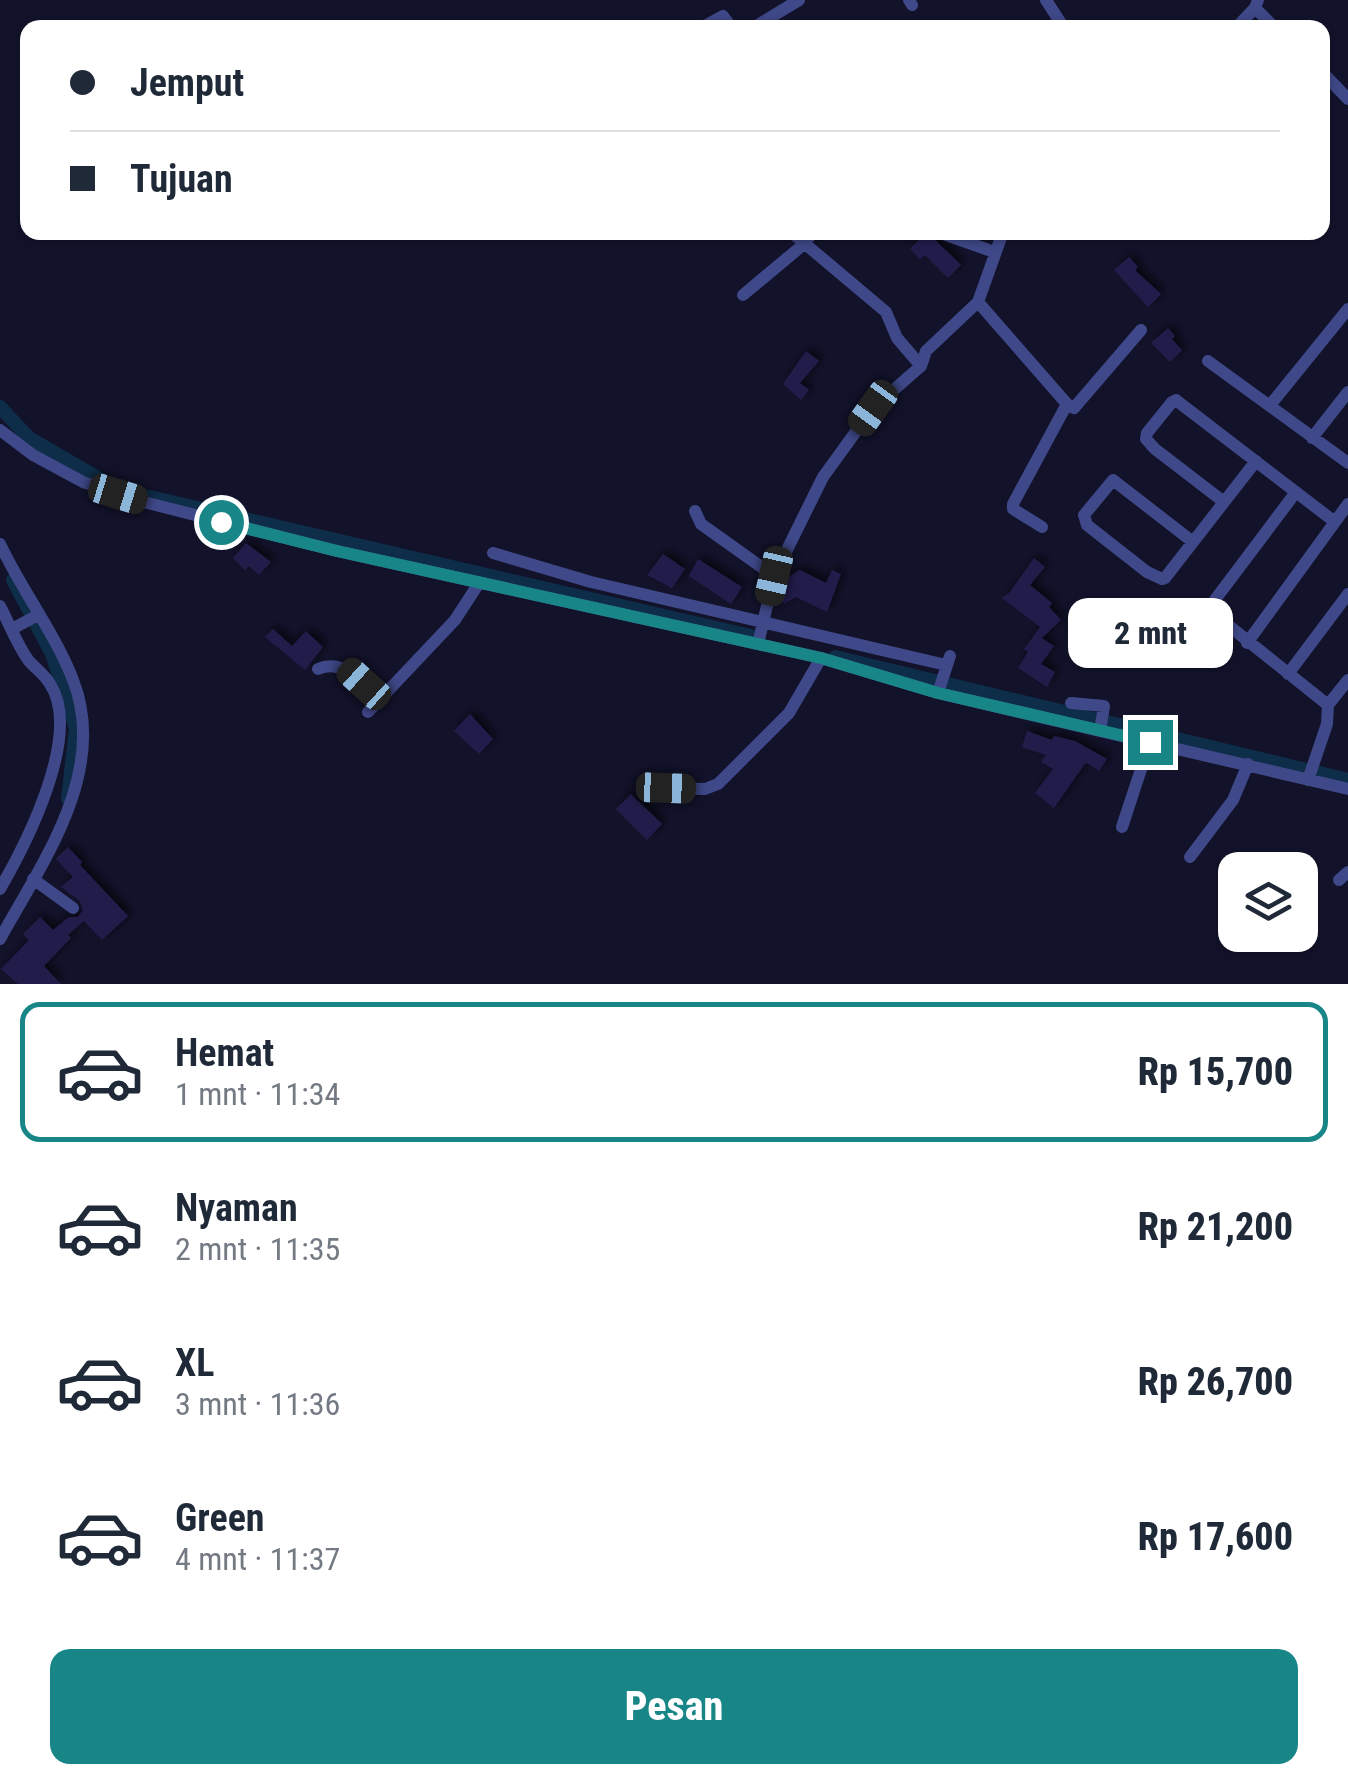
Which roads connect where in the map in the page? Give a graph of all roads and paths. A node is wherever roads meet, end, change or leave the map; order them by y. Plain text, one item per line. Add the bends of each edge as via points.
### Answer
1 (799, 0) edge
2 (767, 20) edge
3 (1330, 81) edge
4 (1348, 99) edge
5 (806, 240) edge
6 (810, 240) edge
7 (960, 240) edge
8 (999, 240) edge
9 (994, 252) junction
10 (743, 295) dead end
11 (978, 302) junction
12 (1348, 308) edge
13 (1140, 330) dead end
14 (1208, 360) dead end
15 (921, 366) junction
16 (1348, 392) edge
17 (1067, 404) junction
18 (1271, 404) junction
19 (0, 430) edge
20 (1312, 438) junction
21 (1256, 461) junction
22 (1348, 462) edge
23 (1296, 492) junction
24 (1224, 502) junction
25 (1348, 504) edge
26 (695, 511) dead end
27 (1335, 522) junction
28 (1042, 527) dead end
29 (1193, 542) junction
30 (0, 544) edge
31 (493, 553) dead end
32 (774, 576) junction
33 (480, 583) junction
34 (1348, 594) edge
35 (0, 606) edge
36 (689, 606) junction
37 (36, 615) junction
38 (763, 623) junction
39 (684, 626) junction
40 (14, 629) junction
41 (758, 642) junction
42 (1247, 643) junction
43 (851, 644) junction
44 (821, 658) junction
45 (846, 663) junction
46 (318, 669) dead end
47 (943, 673) junction
48 (1288, 674) junction
49 (1348, 680) edge
50 (62, 682) junction
51 (380, 699) junction
52 (1071, 703) dead end
53 (1328, 706) junction
54 (368, 712) dead end
55 (1101, 729) junction
56 (1150, 742) junction
57 (1248, 764) junction
58 (1309, 777) junction
59 (54, 779) junction
60 (75, 782) junction
61 (666, 788) dead end
62 (1348, 789) edge
63 (1122, 826) dead end
64 (1190, 857) dead end
65 (33, 879) junction
66 (0, 888) edge
67 (73, 908) dead end
68 (0, 939) edge

1 - 2 street
3 - 4 street
5 - 10 street
6 - 15 street via 886,312
7 - 9 street
8 - 9 street
9 - 11 street
11 - 15 street via 926,351
11 - 17 street
12 - 18 street
13 - 17 street via 1078,405
14 - 18 street
15 - 32 street via 873,408 823,477
16 - 20 street
17 - 28 street via 1013,504
18 - 20 street
19 - 33 street via 92,486
20 - 22 street
21 - 23 street
21 - 24 street
21 - 24 street via 1176,400 1164,410 1146,439
23 - 27 street
23 - 42 street via 1210,604 1210,614
24 - 29 street
25 - 27 street
26 - 32 street via 702,524
27 - 42 street
29 - 29 street via 1165,578 1156,578 1084,515 1113,480
30 - 37 street
31 - 36 street
32 - 38 street
33 - 39 street
33 - 51 street via 456,620
34 - 48 street
35 - 40 street
36 - 38 street
36 - 39 street
37 - 40 street
37 - 50 street
38 - 41 street
38 - 43 street
39 - 41 street
40 - 50 street via 26,658
41 - 44 street
42 - 48 street
43 - 45 street
43 - 47 street
44 - 45 street
44 - 61 street via 789,712 718,784
45 - 47 street
46 - 51 street via 347,670
47 - 55 street
48 - 53 street
49 - 53 street
50 - 59 street
50 - 60 street via 82,718
51 - 54 street
52 - 55 street via 1102,704
53 - 58 street
55 - 56 street
56 - 57 street
56 - 63 street
57 - 58 street
57 - 64 street via 1234,800
58 - 62 street
59 - 60 street
59 - 66 street
60 - 65 street via 64,821
65 - 67 street
65 - 68 street

